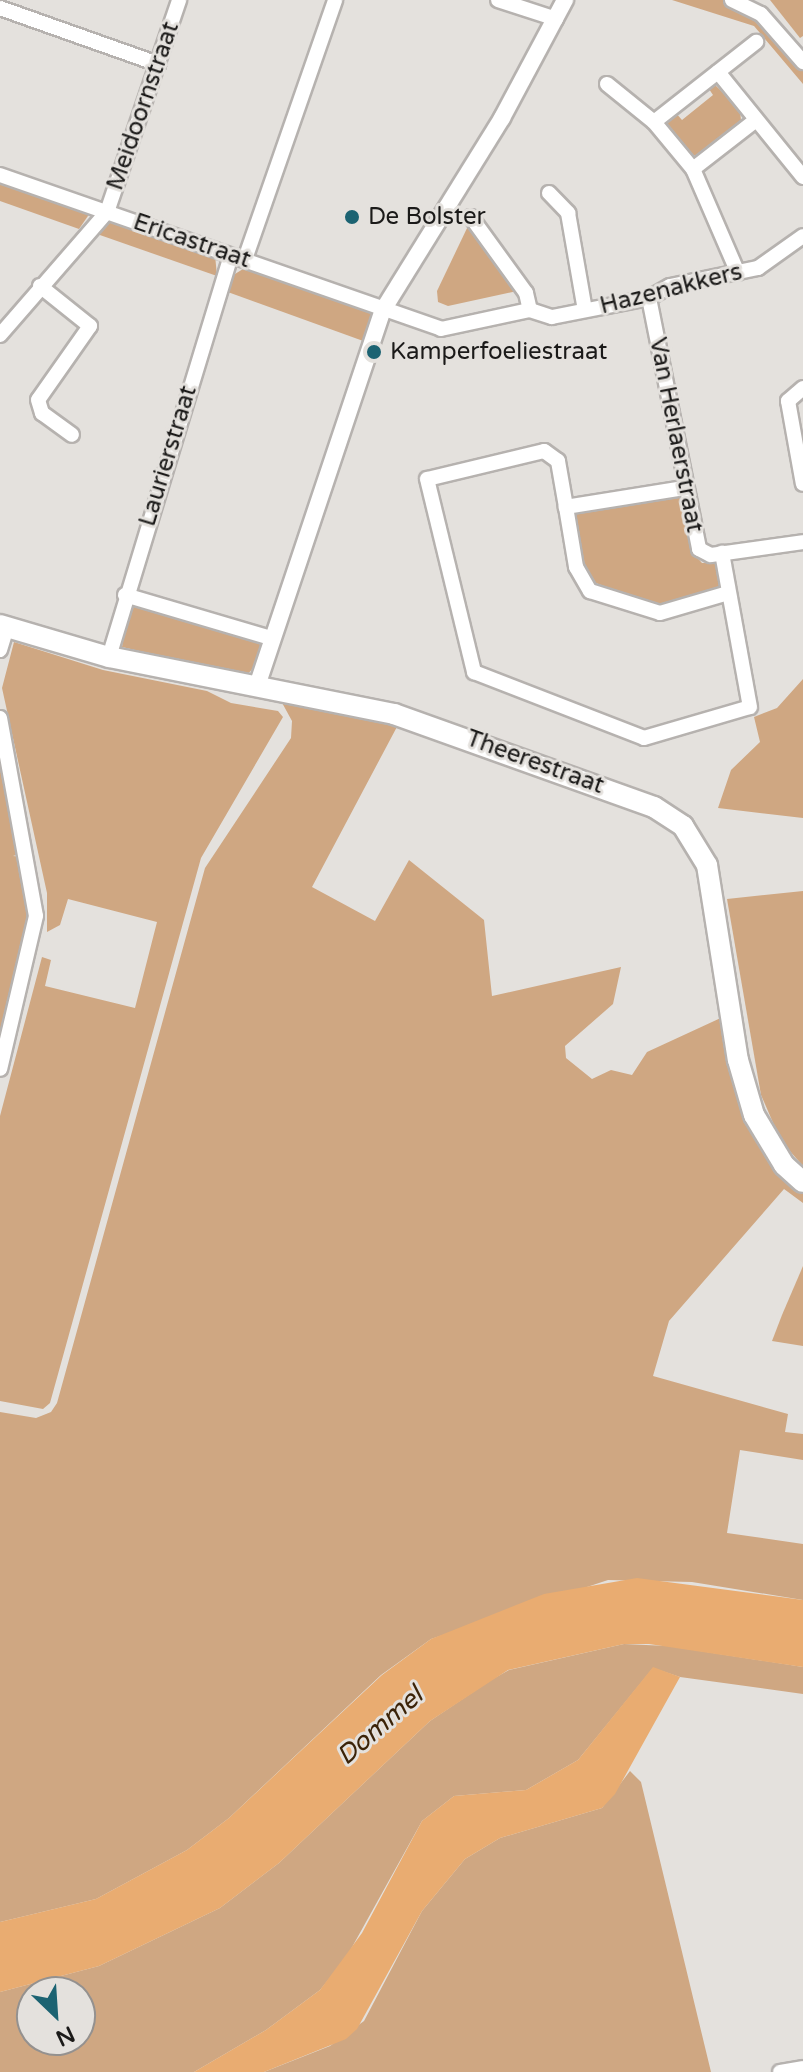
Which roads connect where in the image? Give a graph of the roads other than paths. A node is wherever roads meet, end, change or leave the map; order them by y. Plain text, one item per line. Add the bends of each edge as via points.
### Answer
1 (179, 0) edge
2 (335, 0) edge
3 (498, 0) edge
4 (565, 0) edge
5 (732, 0) edge
6 (0, 8) edge
7 (556, 19) junction
8 (756, 42) dead end
9 (803, 62) edge
10 (158, 64) junction
11 (718, 72) junction
12 (607, 84) dead end
13 (756, 120) junction
14 (654, 122) junction
15 (693, 169) junction
16 (0, 175) edge
17 (803, 177) edge
18 (549, 193) dead end
19 (107, 212) junction
20 (471, 217) dead end
21 (803, 236) edge
22 (238, 258) junction
23 (738, 273) junction
24 (40, 286) junction
25 (649, 298) junction
26 (383, 310) junction
27 (530, 310) junction
28 (585, 310) junction
29 (0, 335) edge
30 (803, 388) edge
31 (72, 435) dead end
32 (803, 484) edge
33 (684, 488) junction
34 (566, 507) junction
35 (803, 542) edge
36 (722, 553) junction
37 (728, 593) junction
38 (125, 595) junction
39 (4, 626) edge
40 (271, 638) junction
41 (0, 650) edge
42 (109, 657) junction
43 (257, 686) junction
44 (0, 718) edge
45 (0, 1069) edge
46 (803, 1182) edge
47 (803, 2068) edge
48 (780, 2072) edge

1 - 10 street, Meidoornstraat
2 - 22 street, Laurierstraat
3 - 7 street
4 - 7 street
5 - 9 street via 761,14
6 - 10 street
7 - 26 street
8 - 11 street
10 - 19 street, Meidoornstraat
11 - 13 street
11 - 14 street
12 - 14 street
13 - 15 street
13 - 17 street
14 - 15 street
15 - 23 street
16 - 19 street, Ericastraat
18 - 28 street via 568,213
19 - 22 street, Ericastraat
19 - 24 street
20 - 27 street via 526,293
21 - 23 street, Hazenakkers via 768,263
22 - 26 street, Ericastraat
22 - 38 street, Laurierstraat
23 - 25 street, Hazenakkers via 670,286
24 - 29 street
24 - 31 street via 90,326 38,400 42,413
25 - 28 street, Hazenakkers
25 - 33 street, Van Herlaerstraat
26 - 27 street, Hazenakkers via 441,329
26 - 40 street
27 - 28 street, Hazenakkers via 552,317
30 - 32 street via 788,401
33 - 34 street
33 - 36 street, Van Herlaerstraat via 699,549
34 - 37 street via 576,567 590,591 660,613
34 - 37 street via 552,452 427,479 474,672 644,738 750,707
35 - 36 street
36 - 37 street
38 - 40 street
38 - 42 street, Laurierstraat
39 - 41 street, Theerestraat
39 - 42 main road, Theerestraat
40 - 43 street
42 - 43 main road, Theerestraat
43 - 46 main road, Theerestraat via 394,714 474,738 654,807 683,826 707,865 738,1060 754,1115 784,1165
44 - 45 street via 36,916
47 - 48 street

